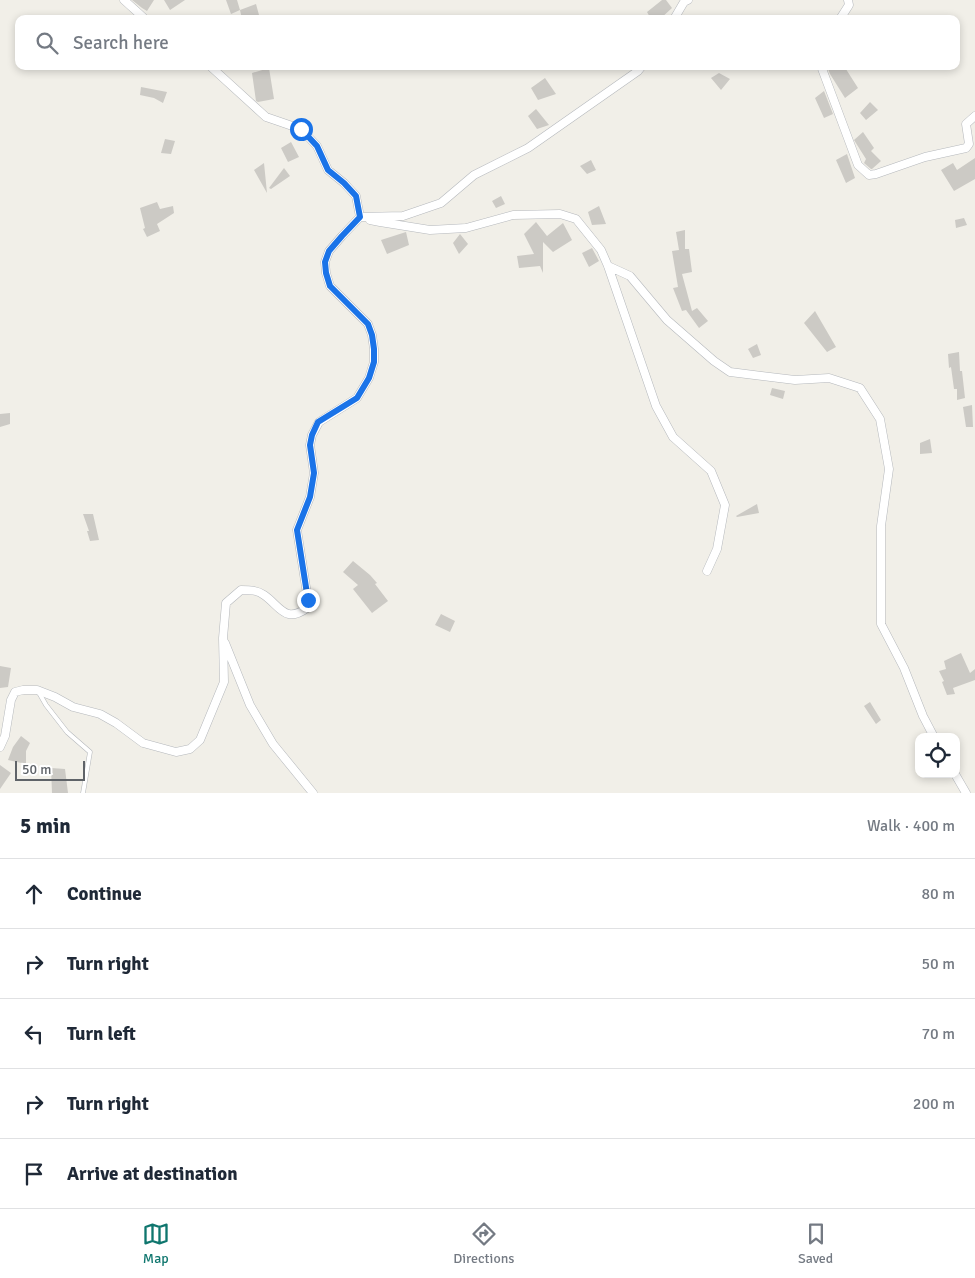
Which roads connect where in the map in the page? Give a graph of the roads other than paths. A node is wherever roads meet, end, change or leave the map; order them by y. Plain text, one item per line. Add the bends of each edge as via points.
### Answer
1 (124, 0) edge
2 (688, 0) edge
3 (848, 0) edge
4 (141, 15) edge
5 (676, 15) edge
6 (842, 15) edge
7 (214, 70) edge
8 (639, 70) edge
9 (822, 70) edge
10 (975, 116) edge
11 (360, 217) junction
12 (608, 266) junction
13 (707, 571) dead end
14 (223, 638) junction
15 (37, 690) junction
16 (932, 733) edge
17 (0, 747) edge
18 (957, 778) edge
19 (83, 793) edge
20 (313, 793) edge
21 (966, 793) edge

1 - 4 street
2 - 5 street
3 - 6 street
7 - 11 street via 266,117 301,129 317,146 328,170 356,196
8 - 11 street via 528,148 474,174 441,203 403,216
9 - 10 street via 858,165 868,175 925,156 966,148 969,144 966,124
11 - 12 street via 430,230 466,228 512,215 560,214 576,218 601,250
11 - 14 street via 329,251 326,273 330,286 368,324 374,362 357,398 318,422 312,435 310,445 314,473 310,497 297,530 307,608 291,615 282,612 255,590 241,590 226,602
12 - 13 street via 656,406 673,437 712,471 724,505 717,549
12 - 16 street via 630,276 667,320 730,372 796,380 829,378 860,388 880,419 889,469 881,526 881,624
14 - 15 street via 224,682 200,740 190,749 176,752 143,743 100,714 73,707
14 - 20 street via 250,705 273,744
15 - 17 street via 15,692 6,736
15 - 19 lane via 67,732 90,752
18 - 21 street

